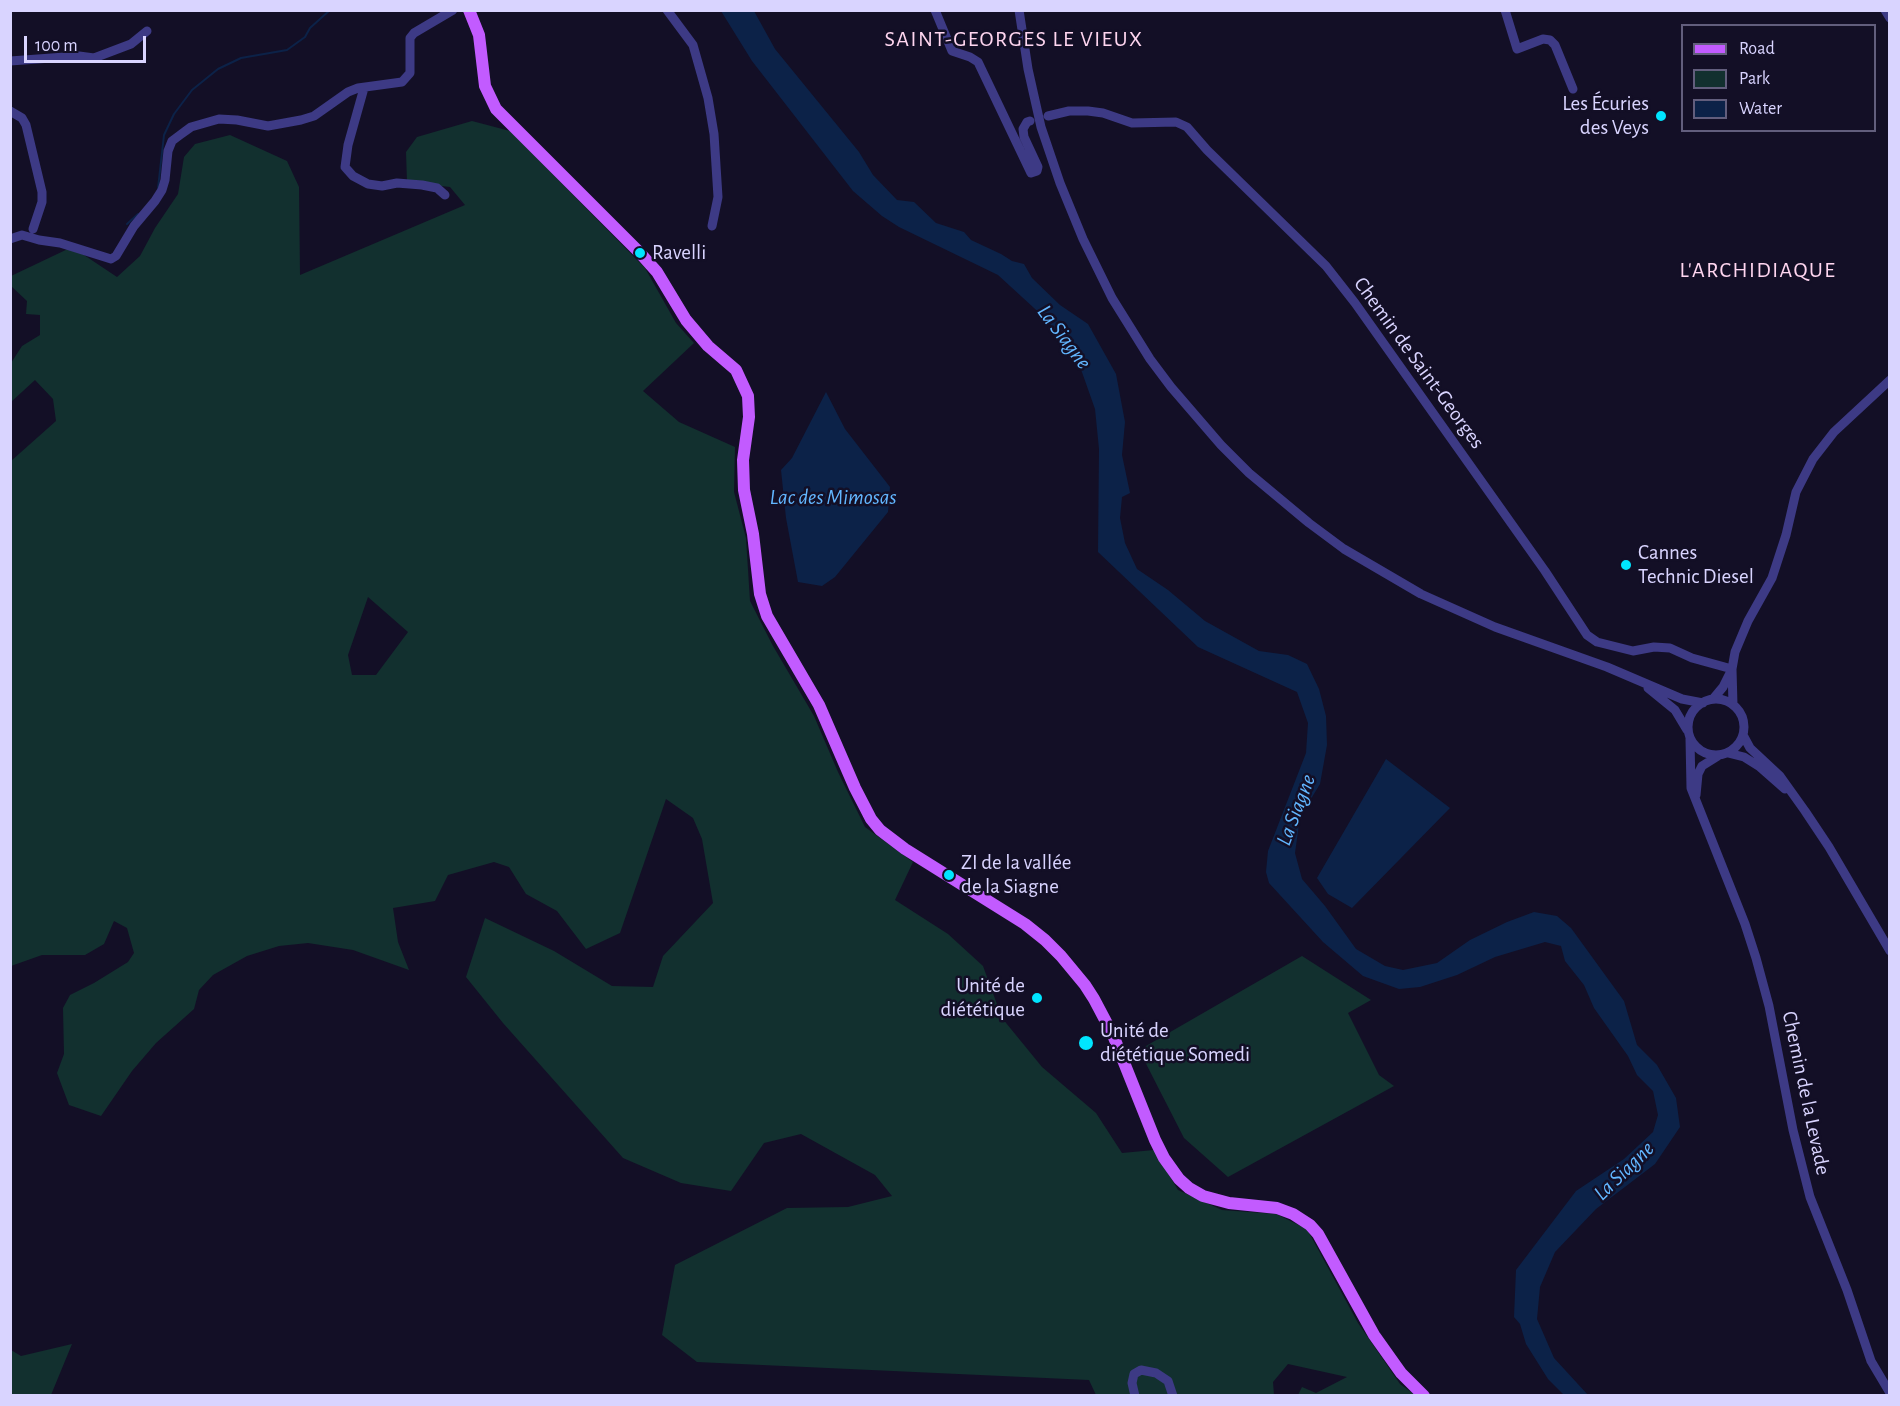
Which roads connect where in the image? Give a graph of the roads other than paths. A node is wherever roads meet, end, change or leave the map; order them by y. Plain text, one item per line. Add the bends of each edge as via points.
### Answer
1 (453, 10) edge
2 (469, 10) edge
3 (667, 10) edge
4 (934, 10) edge
5 (1020, 10) edge
6 (1505, 10) edge
7 (1885, 10) edge
8 (1890, 18) edge
9 (147, 31) dead end
10 (10, 61) edge
11 (364, 88) junction
12 (1573, 89) dead end
13 (10, 111) edge
14 (1048, 116) dead end
15 (1030, 121) dead end
16 (445, 195) dead end
17 (712, 226) dead end
18 (33, 230) dead end
19 (10, 239) edge
20 (1890, 380) edge
21 (1732, 669) junction
22 (1634, 678) junction
23 (1713, 699) junction
24 (1703, 703) junction
25 (1733, 705) junction
26 (1689, 735) junction
27 (1743, 735) junction
28 (1724, 754) junction
29 (1792, 794) junction
30 (1696, 798) junction
31 (1890, 951) edge
32 (1890, 1393) edge
33 (1135, 1395) edge
34 (1173, 1395) edge
35 (1424, 1395) edge

1 - 11 street via 410,38 410,74 406,79
2 - 35 main road via 479,35 485,86 496,109 640,253 657,272 686,320 736,370 748,396 744,490 760,594 767,616 819,705 871,819 905,849 1025,924 1053,948 1094,999 1113,1035 1155,1140 1179,1179 1203,1196 1277,1208 1310,1225 1374,1335 1401,1373
3 - 17 street via 693,45 708,98 718,197
4 - 15 street via 952,51 978,62 1031,173 1038,167 1023,129
5 - 22 street via 1041,127 1083,240 1112,298 1150,359 1221,445 1287,506 1382,572 1486,624
6 - 12 street via 1517,49 1550,40
7 - 8 street
9 - 10 street via 130,44 94,58
11 - 16 street via 345,167 368,184 422,185 437,188
11 - 19 street via 348,92 314,117 301,120 268,126 219,119 191,127 172,141 165,180 155,201 111,259 22,235
13 - 18 street via 22,117 26,125 42,192
14 - 21 street, Chemin de Saint-Georges via 1088,111 1132,123 1176,122 1187,127 1326,266 1587,635 1597,642 1633,651 1670,648
20 - 21 street via 1834,432 1813,459 1796,492 1772,578 1738,643
21 - 23 street
21 - 25 street
22 - 24 street via 1682,699
22 - 26 street via 1675,710
23 - 24 street
23 - 25 street
24 - 26 street via 1692,713
25 - 27 street via 1743,719
26 - 28 street via 1703,752
26 - 30 street, Chemin de la Levade via 1689,774
27 - 28 street
27 - 29 street
28 - 29 street via 1744,757
28 - 30 street via 1702,766
29 - 31 street via 1829,847
30 - 32 street, Chemin de la Levade via 1756,958 1810,1197 1871,1361
33 - 34 street via 1134,1374 1141,1370 1168,1381

